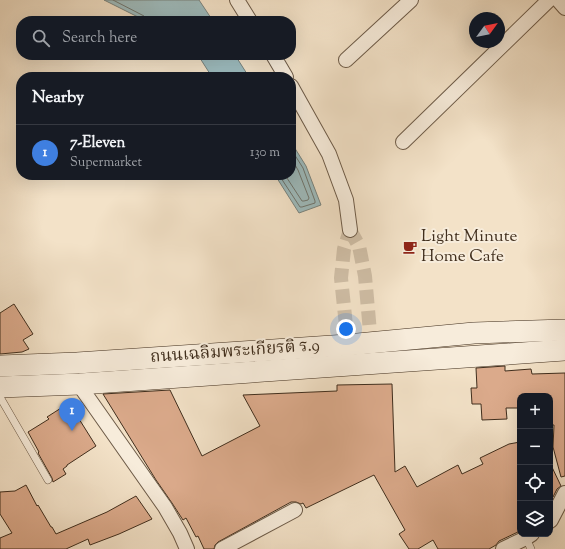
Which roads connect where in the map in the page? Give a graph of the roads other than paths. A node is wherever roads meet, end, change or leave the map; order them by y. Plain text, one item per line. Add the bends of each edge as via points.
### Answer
1 (236, 0) edge
2 (411, 0) edge
3 (549, 0) edge
4 (558, 0) edge
5 (565, 8) edge
6 (247, 16) edge
7 (275, 60) edge
8 (346, 60) dead end
9 (283, 72) edge
10 (296, 95) edge
11 (403, 142) dead end
12 (350, 230) dead end
13 (565, 330) edge
14 (565, 350) edge
15 (77, 363) junction
16 (0, 366) edge
17 (80, 384) junction
18 (0, 386) edge
19 (0, 398) edge
20 (48, 480) dead end
21 (565, 493) edge
22 (296, 510) dead end
23 (553, 515) edge
24 (530, 540) edge
25 (187, 549) edge
26 (222, 549) edge
27 (504, 549) edge

1 - 6 street
2 - 8 street
3 - 11 street
4 - 5 street
7 - 9 street
10 - 12 street via 329,154 346,200
13 - 15 main road, ถนนเฉลิมพระเกียรติ ร.9 via 474,332 347,345
14 - 17 main road, ถนนเฉลิมพระเกียรติ ร.9
15 - 16 main road, ถนนเฉลิมพระเกียรติ ร.9
15 - 17 main road
17 - 18 main road, ถนนเฉลิมพระเกียรติ ร.9
17 - 25 street via 164,507
19 - 20 lane
21 - 23 street
22 - 26 street
24 - 27 street

